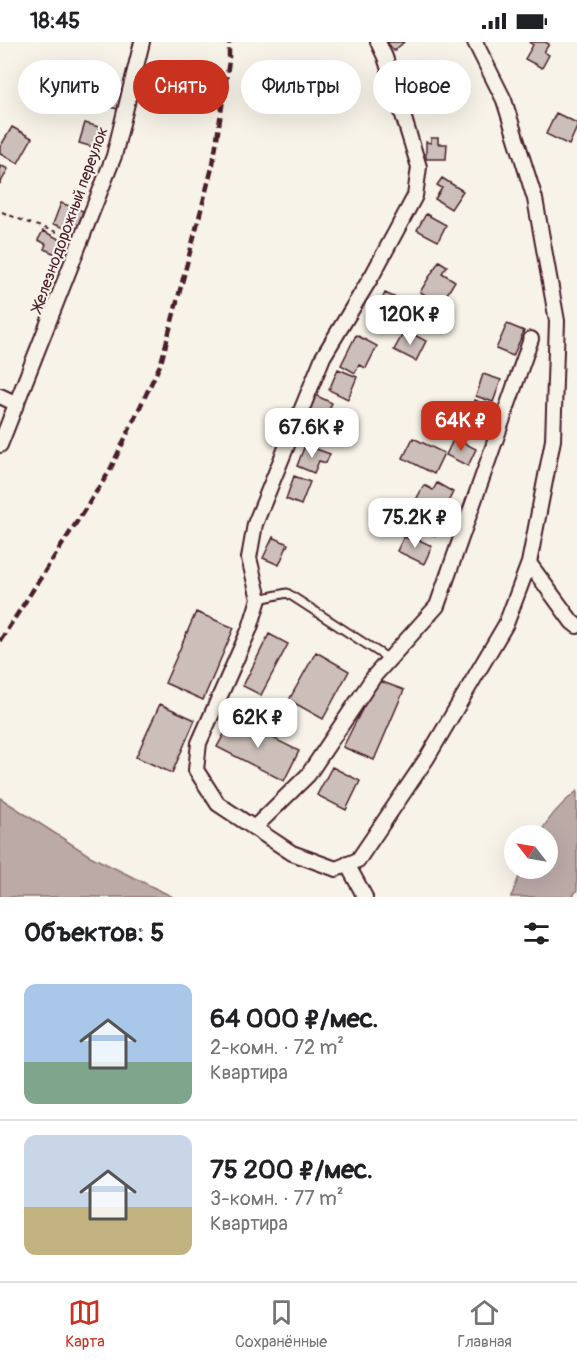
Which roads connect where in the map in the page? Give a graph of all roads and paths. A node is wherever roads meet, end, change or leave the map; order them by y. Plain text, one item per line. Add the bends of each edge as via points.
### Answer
1 (142, 42) edge
2 (378, 42) edge
3 (475, 42) edge
4 (2, 212) dead end
5 (80, 240) junction
6 (531, 339) dead end
7 (0, 396) edge
8 (17, 404) junction
9 (0, 444) edge
10 (529, 563) junction
11 (259, 599) junction
12 (577, 626) edge
13 (389, 659) junction
14 (254, 828) junction
15 (342, 867) junction
16 (365, 897) edge

1 - 5 street, Железнодорожный переулок via 114,156
2 - 11 street via 419,167 415,196 374,274 323,357 255,524 249,558
3 - 10 street via 504,100 536,199 557,321 553,440
4 - 5 path
5 - 8 street, Железнодорожный переулок
6 - 13 street via 437,606
7 - 8 street
8 - 9 street, Железнодорожный переулок
10 - 12 street
10 - 15 street via 506,624 427,758 358,860
11 - 13 lane via 287,593
11 - 14 street via 250,628 198,743 196,770 218,804
13 - 14 street via 308,775
14 - 15 street via 292,853
15 - 16 street

